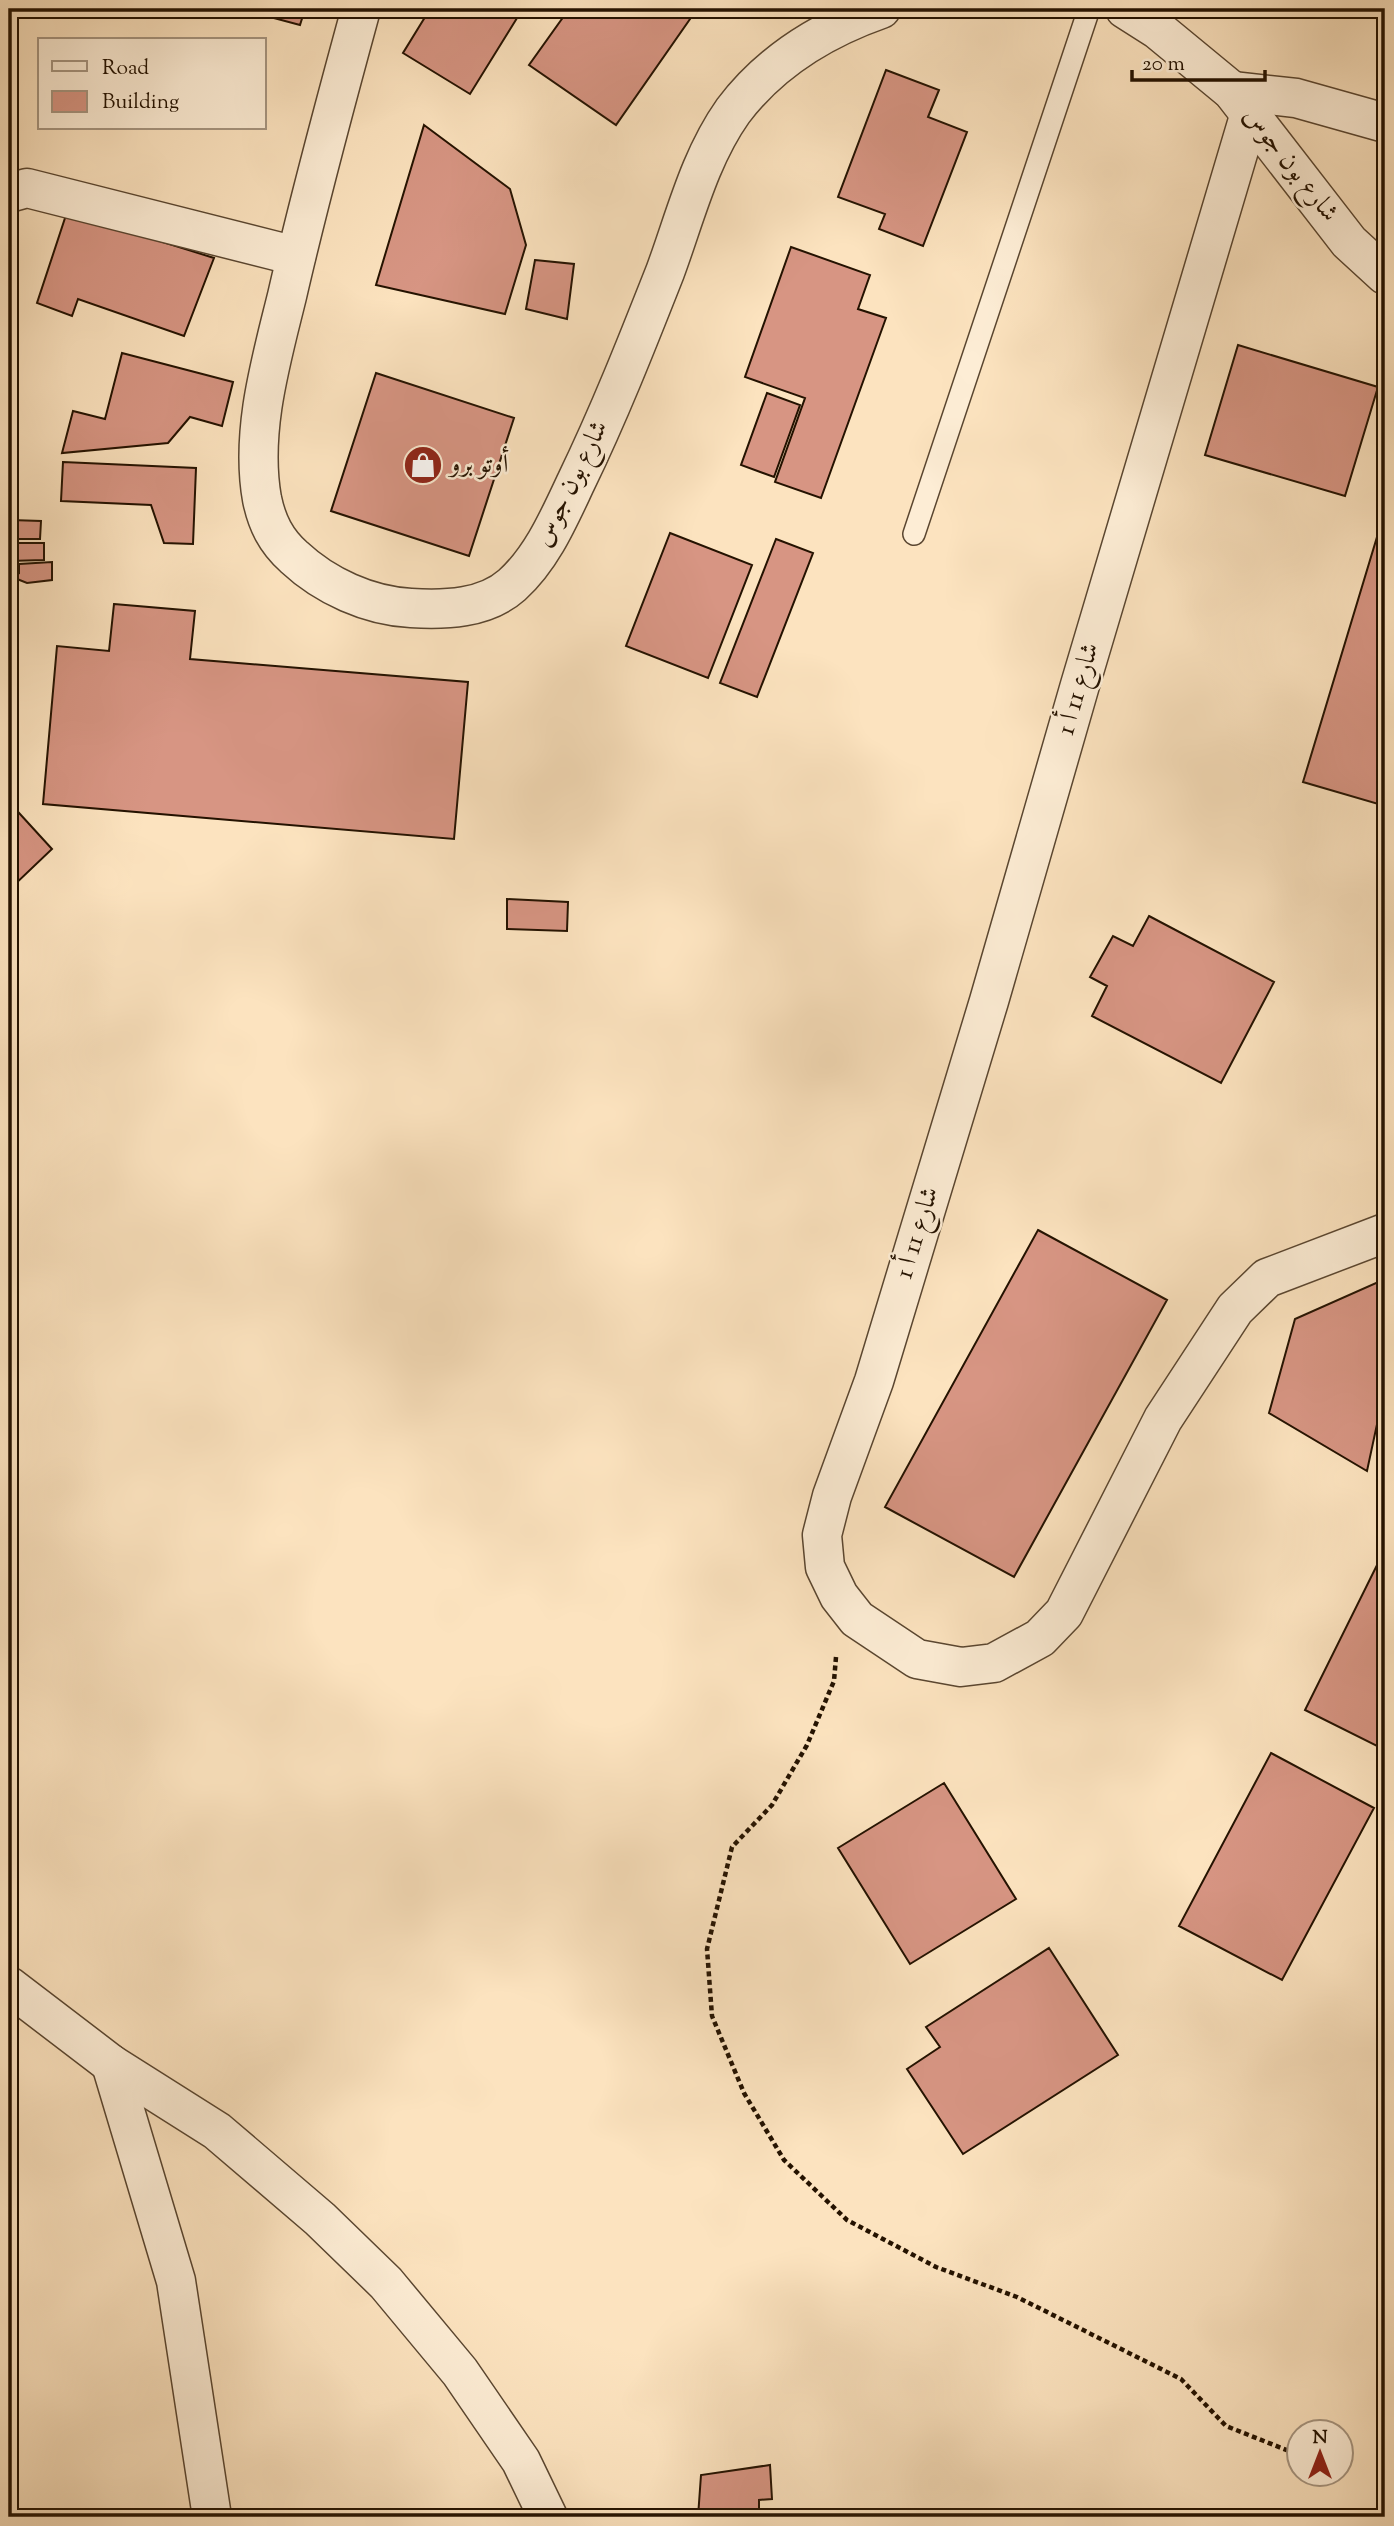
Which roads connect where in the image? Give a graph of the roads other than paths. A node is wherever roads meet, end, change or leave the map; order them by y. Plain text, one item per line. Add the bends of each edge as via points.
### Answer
1 (361, 9) edge
2 (881, 9) edge
3 (1089, 9) edge
4 (1125, 9) edge
5 (1241, 102) junction
6 (1385, 123) edge
7 (9, 193) edge
8 (296, 256) junction
9 (1385, 275) edge
10 (914, 534) dead end
11 (1385, 1233) edge
12 (9, 1986) edge
13 (111, 2064) junction
14 (212, 2517) edge
15 (548, 2517) edge

1 - 8 street, شارع بون جوس
2 - 8 street, شارع بون جوس via 797,50 766,75 731,114 694,187 666,270 600,431 550,537 511,587 484,601 431,610 365,599 302,564 278,542 262,500 259,455 266,384
3 - 10 lane
4 - 5 street, شارع بون جوس via 1158,30
5 - 6 street via 1296,98
5 - 9 street, شارع بون جوس via 1349,242
5 - 11 street, شارع 11 أ 1 via 985,1014 874,1381 832,1496 822,1535 824,1567 839,1596 857,1619 917,1659 961,1667 994,1663 1040,1637 1064,1612 1163,1419 1235,1309 1267,1278
7 - 8 street via 27,188
12 - 13 street
13 - 14 street via 176,2281
13 - 15 street via 217,2131 386,2283 460,2372 521,2461

